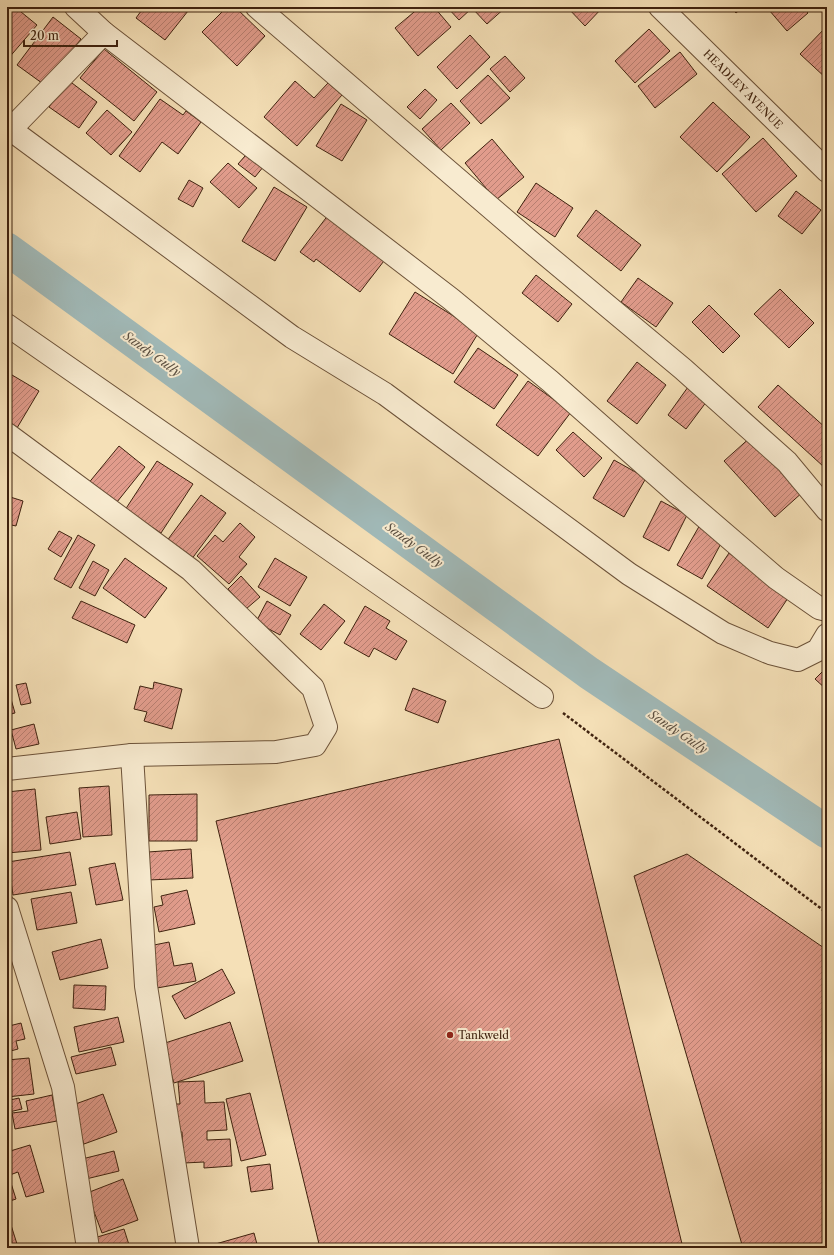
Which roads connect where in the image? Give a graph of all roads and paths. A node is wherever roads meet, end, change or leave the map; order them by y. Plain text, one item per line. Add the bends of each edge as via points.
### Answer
1 (76, 7) edge
2 (257, 7) edge
3 (660, 7) edge
4 (104, 33) junction
5 (9, 129) edge
6 (827, 171) edge
7 (7, 325) edge
8 (7, 434) edge
9 (827, 510) edge
10 (827, 610) edge
11 (827, 635) edge
12 (542, 697) joint
13 (132, 755) junction
14 (7, 769) edge
15 (7, 908) edge
16 (827, 914) edge
17 (88, 1248) edge
18 (188, 1248) edge

1 - 4 street
2 - 9 street via 683,369 787,462
3 - 6 street, HEADLEY AVENUE
4 - 5 street
4 - 10 street via 451,299 550,381 776,578 819,608
5 - 11 street via 292,337 385,394 629,574 723,633 770,654 798,660 818,650
7 - 12 street
8 - 13 street via 191,570 313,688 326,727 315,745 276,752
12 - 16 path
13 - 14 street
13 - 18 street via 146,986
15 - 17 street via 63,1087

